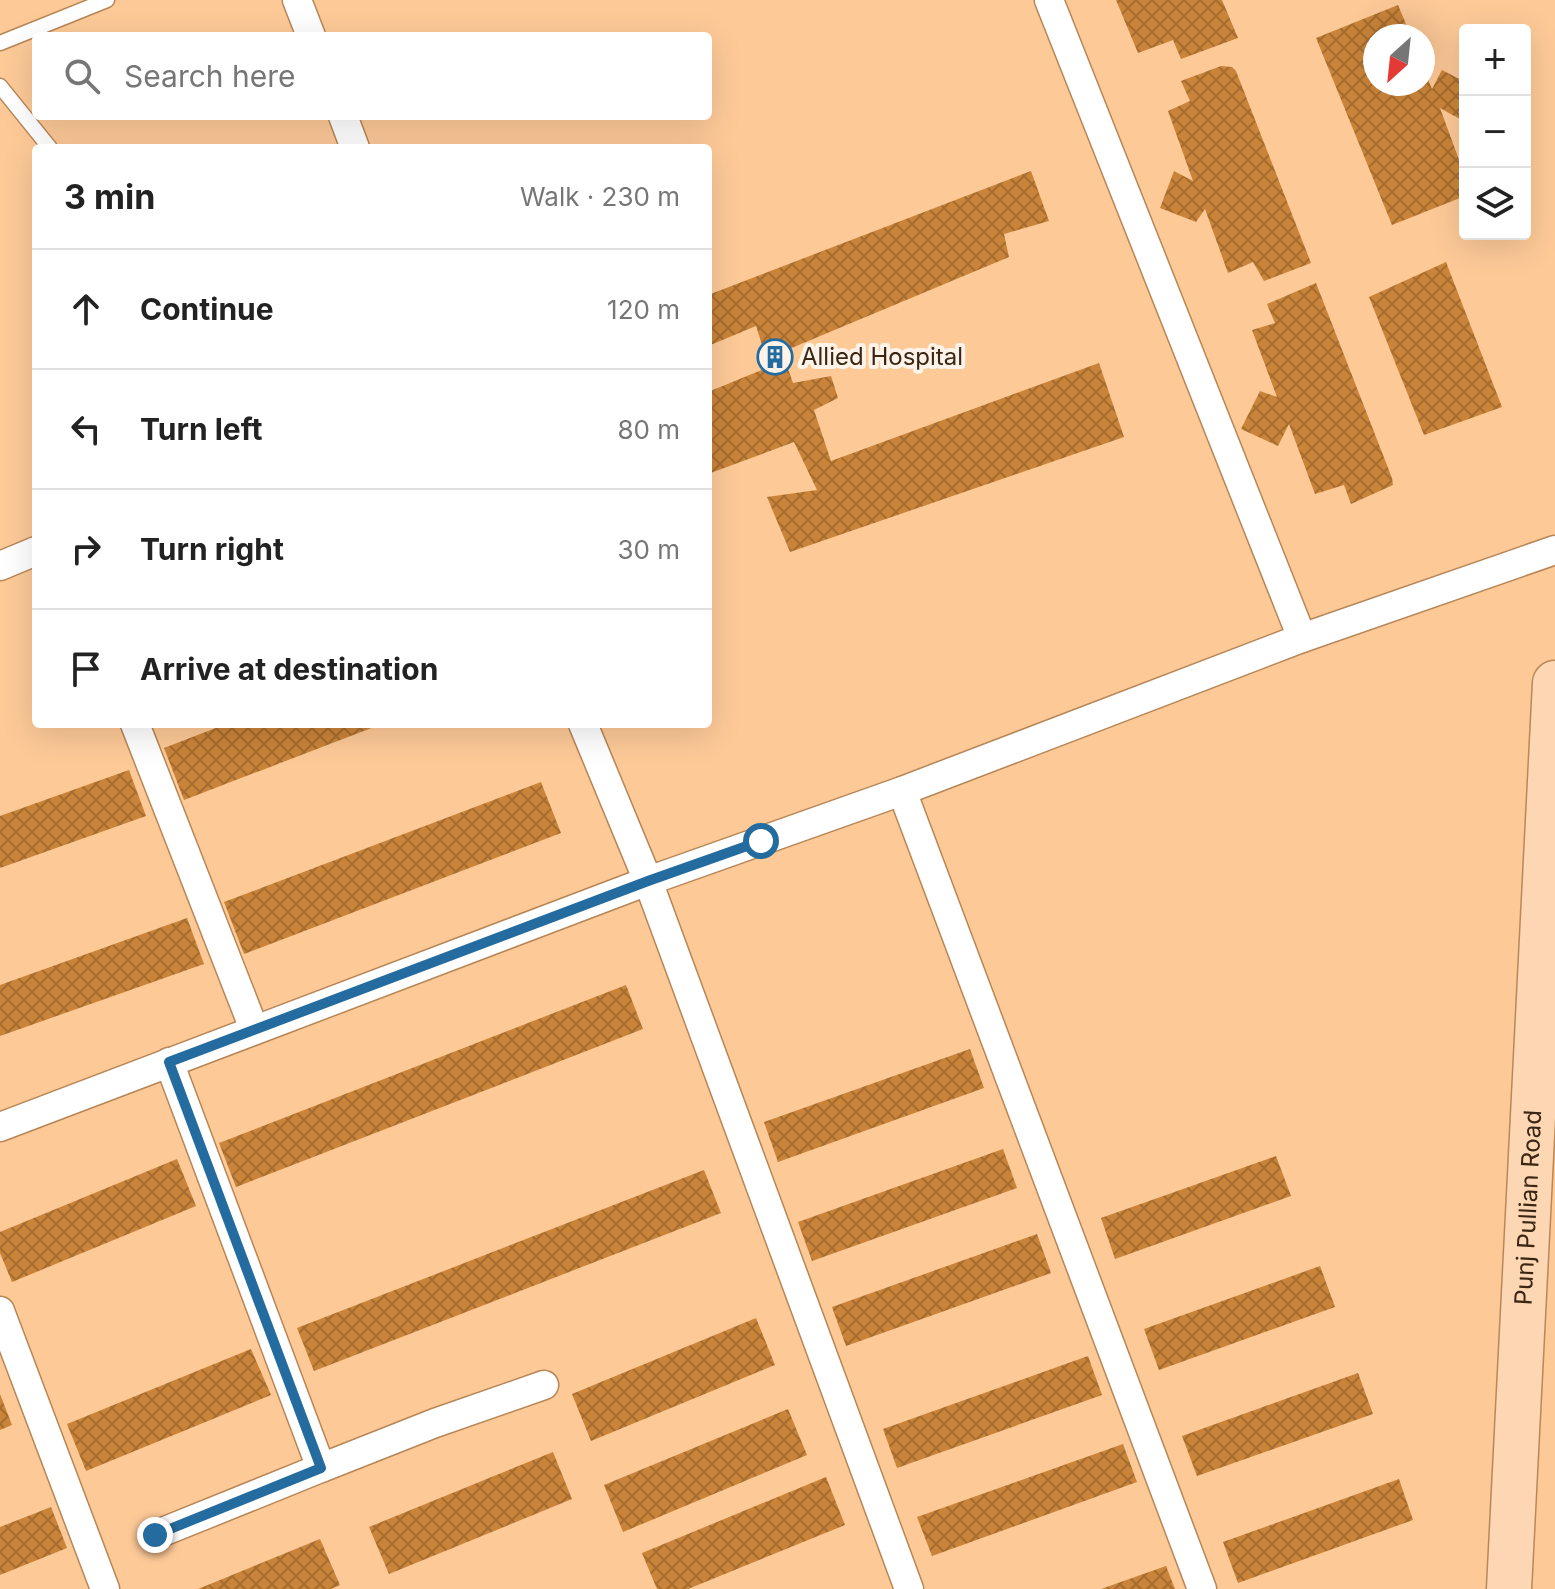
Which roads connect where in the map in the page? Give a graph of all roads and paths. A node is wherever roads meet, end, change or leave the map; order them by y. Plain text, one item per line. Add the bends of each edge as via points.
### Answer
1 (107, 0) edge
2 (297, 0) edge
3 (1049, 0) edge
4 (309, 32) edge
5 (0, 43) edge
6 (0, 86) edge
7 (344, 120) edge
8 (47, 144) edge
9 (354, 144) edge
10 (1555, 550) edge
11 (32, 553) edge
12 (0, 566) edge
13 (1302, 638) junction
14 (1555, 683) edge
15 (137, 728) edge
16 (585, 728) edge
17 (902, 791) junction
18 (648, 881) junction
19 (254, 1029) junction
20 (169, 1062) junction
21 (0, 1127) edge
22 (0, 1311) edge
23 (544, 1385) dead end
24 (321, 1468) junction
25 (155, 1535) dead end
26 (105, 1589) edge
27 (909, 1589) edge
28 (1202, 1589) edge
29 (1509, 1589) edge

1 - 5 lane
2 - 4 street
3 - 13 street
6 - 8 lane
7 - 9 street
10 - 13 street
11 - 12 street
13 - 17 street
14 - 29 main road, Punj Pullian Road
15 - 19 street
16 - 18 street
17 - 18 street
17 - 28 street
18 - 19 street
18 - 27 street
19 - 20 street
20 - 21 street
20 - 24 street
22 - 26 street
23 - 24 street
24 - 25 street

